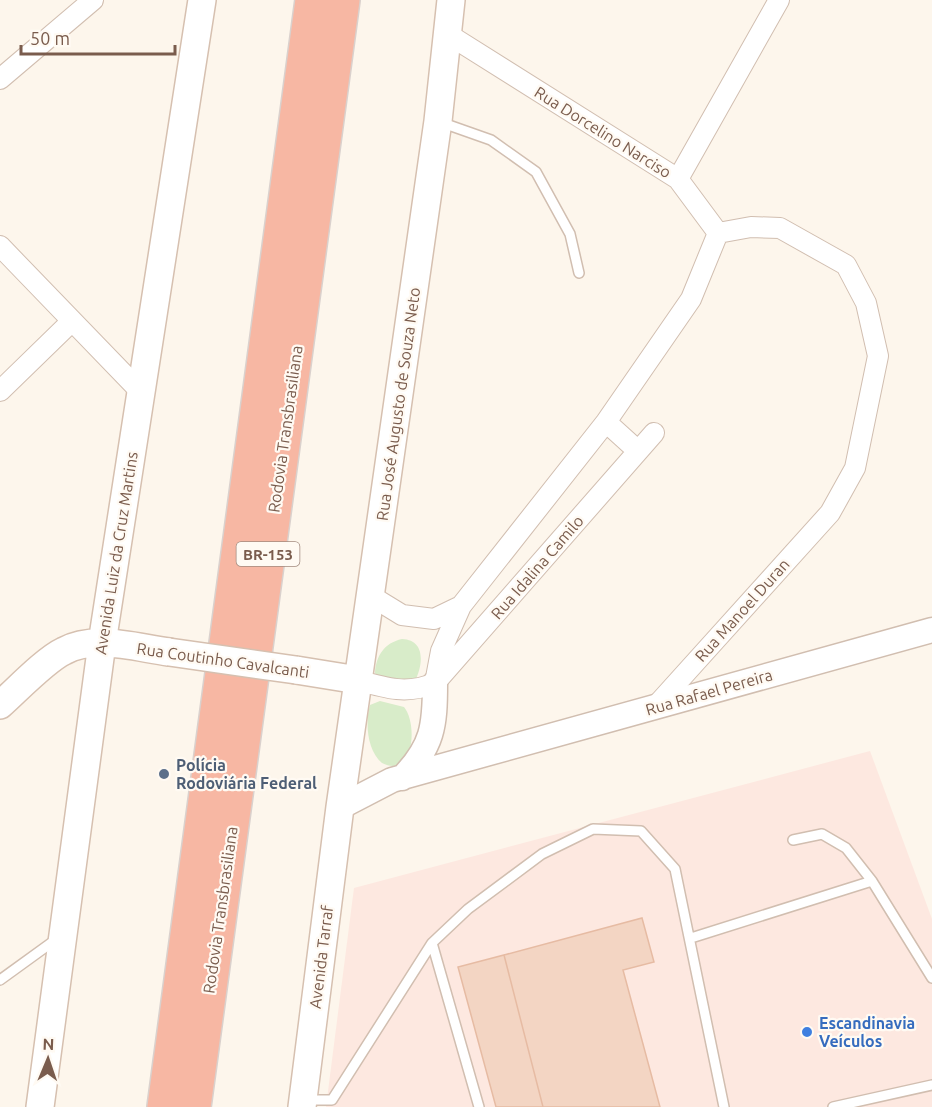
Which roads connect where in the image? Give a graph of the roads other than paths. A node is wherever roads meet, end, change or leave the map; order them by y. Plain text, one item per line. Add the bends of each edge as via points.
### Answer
1 (93, 0) edge
2 (202, 0) edge
3 (312, 0) edge
4 (343, 0) edge
5 (451, 0) edge
6 (779, 0) edge
7 (446, 33) junction
8 (0, 80) edge
9 (438, 122) junction
10 (678, 179) junction
11 (718, 233) junction
12 (0, 246) edge
13 (579, 273) dead end
14 (72, 321) junction
15 (0, 391) edge
16 (141, 392) junction
17 (606, 422) junction
18 (654, 433) dead end
19 (638, 451) junction
20 (371, 596) junction
21 (461, 606) junction
22 (932, 630) edge
23 (102, 643) junction
24 (358, 680) junction
25 (435, 683) junction
26 (0, 705) edge
27 (655, 707) junction
28 (434, 724) junction
29 (486, 755) junction
30 (402, 778) junction
31 (340, 807) junction
32 (793, 840) dead end
33 (872, 880) junction
34 (63, 935) junction
35 (691, 938) junction
36 (432, 943) junction
37 (932, 978) edge
38 (0, 980) edge
39 (932, 1085) edge
40 (302, 1103) edge
41 (336, 1104) edge
42 (40, 1107) edge
43 (164, 1107) edge
44 (194, 1107) edge
45 (479, 1107) edge
46 (724, 1107) edge
47 (832, 1107) edge

1 - 8 street
2 - 16 main road, Avenida Luiz da Cruz Martins
3 - 43 highway, Rodovia Transbrasiliana / BR-153
4 - 44 highway, Rodovia Transbrasiliana / BR-153
5 - 7 main road, Rua José Augusto de Souza Neto
6 - 10 street, Rua Dorcelino Narciso
7 - 9 main road, Rua José Augusto de Souza Neto
7 - 10 street, Rua Dorcelino Narciso
9 - 13 lane via 491,140 536,172 570,234
9 - 20 main road, Rua José Augusto de Souza Neto
10 - 11 street
11 - 17 street, Rua Idalina Camilo via 691,299
11 - 27 street, Rua Manoel Duran via 751,227 780,228 846,265 866,303 878,356 855,468 830,513
12 - 14 street
14 - 15 street
14 - 16 street
16 - 23 main road, Avenida Luiz da Cruz Martins
17 - 19 street
17 - 21 street, Rua Idalina Camilo
18 - 19 street, Rua Idalina Camilo
19 - 25 street, Rua Idalina Camilo
20 - 21 street, Rua Idalina Camilo via 402,615 434,619
20 - 24 main road, Rua José Augusto de Souza Neto
21 - 25 street, Rua Idalina Camilo via 441,651
22 - 27 street, Rua Rafael Pereira
23 - 24 main road, Rua Coutinho Cavalcanti, bridge
23 - 26 main road, Rua Coutinho Cavalcanti via 63,651
23 - 34 main road, Avenida Luiz da Cruz Martins
24 - 25 street via 394,690
24 - 31 main road, Rua José Augusto de Souza Neto
25 - 28 street, Rua Idalina Camilo
27 - 29 street, Rua Rafael Pereira
28 - 29 street via 447,742
28 - 30 street, Rua Idalina Camilo via 424,753
29 - 30 street, Rua Rafael Pereira
30 - 31 street, Rua Rafael Pereira via 383,783
31 - 40 main road, Avenida Tarraf
32 - 33 lane via 822,834 846,848
33 - 35 lane
33 - 37 lane
34 - 38 lane
34 - 42 main road, Avenida Luiz da Cruz Martins
35 - 36 lane via 675,869 655,846 641,831 593,829 542,854 468,909
35 - 46 lane
36 - 41 lane
36 - 45 lane
39 - 47 lane
40 - 41 lane

